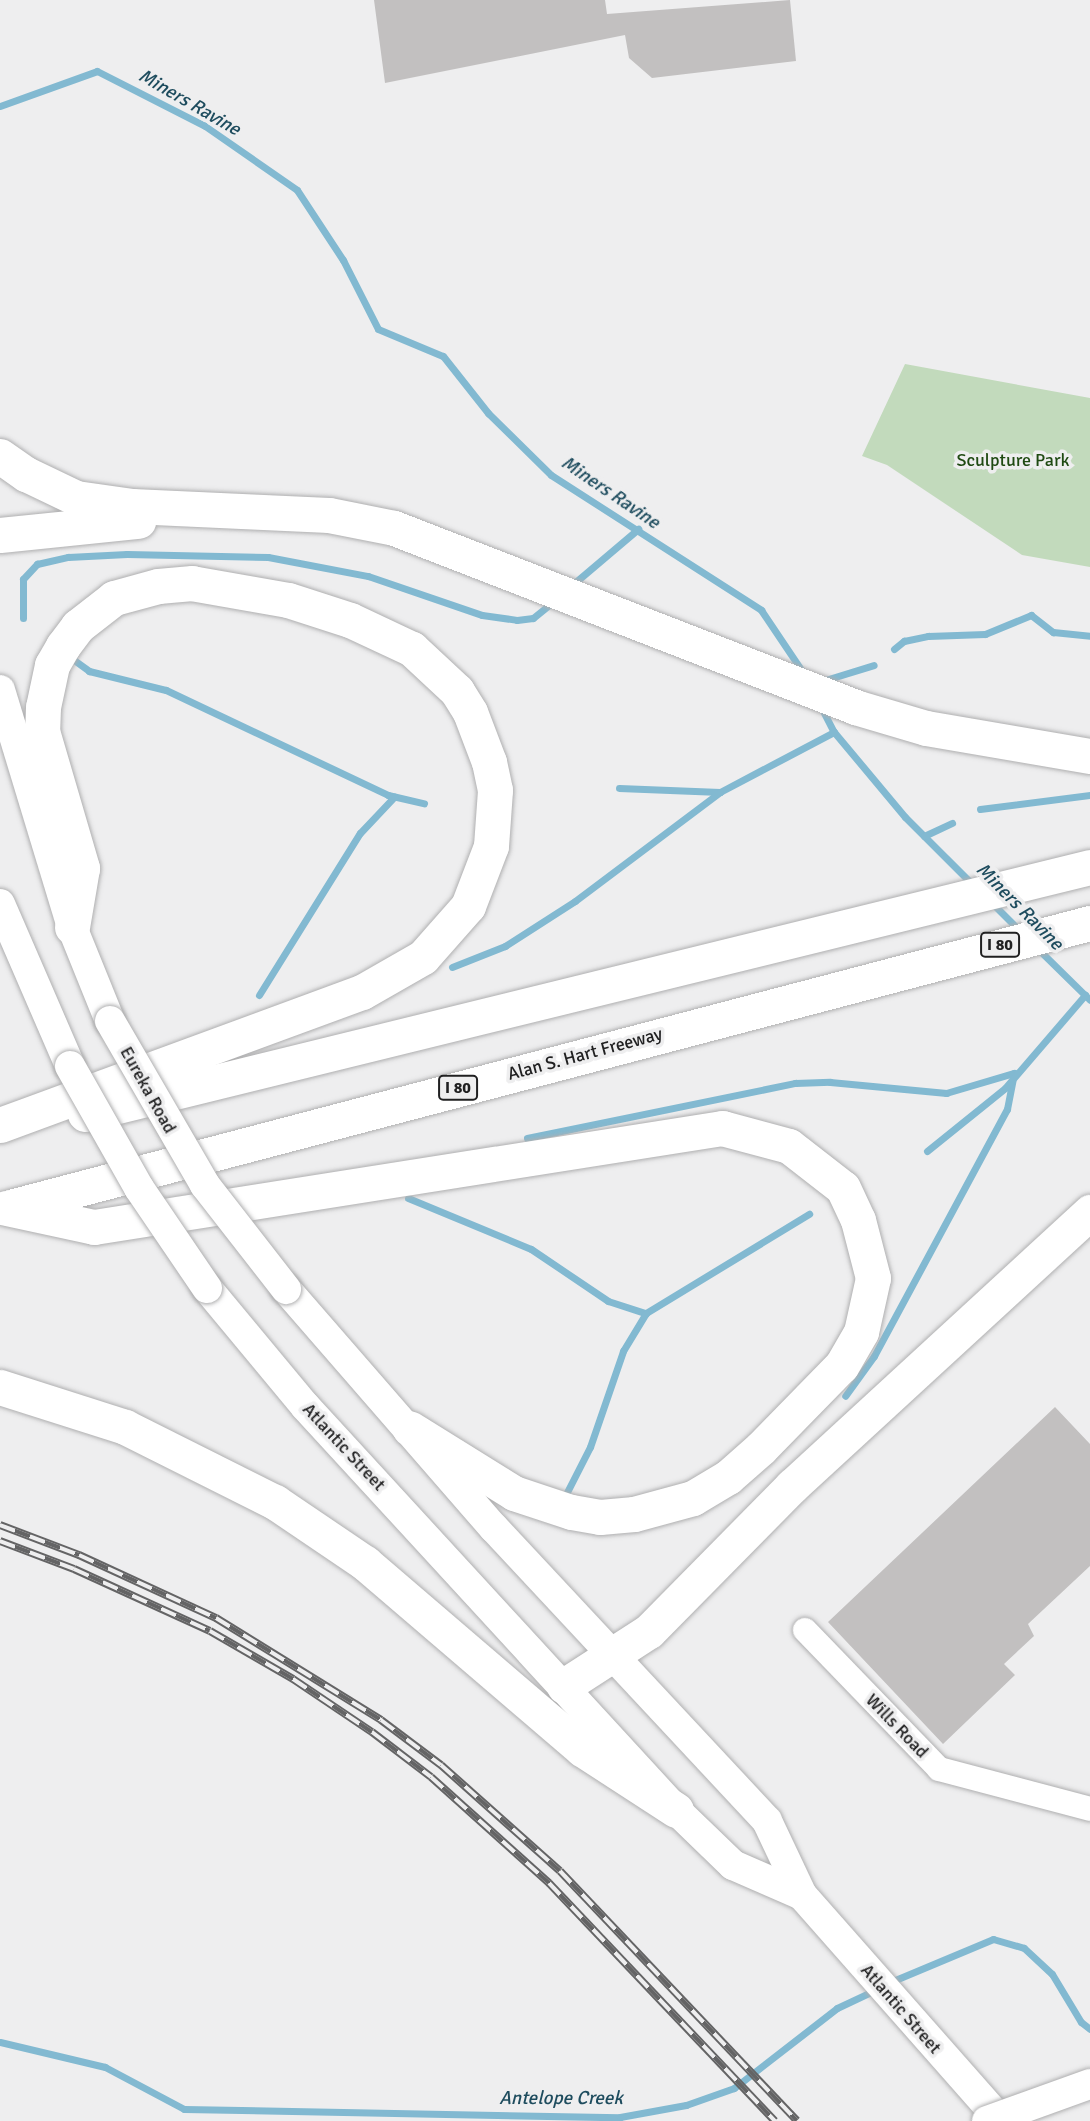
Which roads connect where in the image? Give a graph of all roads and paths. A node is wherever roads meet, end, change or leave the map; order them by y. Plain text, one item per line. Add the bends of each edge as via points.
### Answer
1 (0, 456) edge
2 (242, 509) junction
3 (0, 535) edge
4 (0, 690) edge
5 (1090, 756) edge
6 (1090, 867) edge
7 (0, 904) edge
8 (1090, 923) edge
9 (72, 927) junction
10 (0, 1125) edge
11 (0, 1135) edge
12 (3, 1209) edge
13 (1090, 1212) edge
14 (0, 1387) edge
15 (409, 1428) junction
16 (805, 1630) dead end
17 (614, 1654) junction
18 (564, 1686) junction
19 (1090, 1809) edge
20 (676, 1810) junction
21 (802, 1895) junction
22 (1090, 2084) edge
23 (987, 2121) edge
24 (1001, 2121) edge

1 - 2 highway via 76,498 132,506
2 - 3 highway
2 - 5 highway via 329,515 394,528 855,707 1007,745
4 - 9 main road, Eureka Road
6 - 11 highway
7 - 18 main road, Atlantic Street, bridge via 34,991 106,1135 207,1288 305,1406
8 - 12 highway, Alan S. Hart Freeway / I 80
9 - 10 highway via 82,868 42,731 43,707 52,665 63,646 78,626 114,598 192,583 288,600 350,620 412,649 457,691 470,712 495,790 491,846 468,906 423,957 362,992
9 - 15 main road, Eureka Road, bridge via 110,1021 205,1185 286,1289
12 - 15 highway via 94,1227 722,1128 789,1146 843,1188 858,1220 873,1278 861,1332 841,1366 761,1448 693,1498 634,1514 600,1517 571,1512 514,1493
13 - 17 highway via 792,1486 649,1631
14 - 20 highway via 125,1427 275,1502 365,1563 582,1749
15 - 17 main road, Atlantic Street via 494,1528
16 - 19 street, Wills Road via 939,1769
17 - 18 highway
17 - 21 main road, Atlantic Street via 766,1821
18 - 20 main road, Atlantic Street
20 - 21 main road, Atlantic Street via 733,1865
21 - 24 main road, Atlantic Street
22 - 23 main road, bridge

